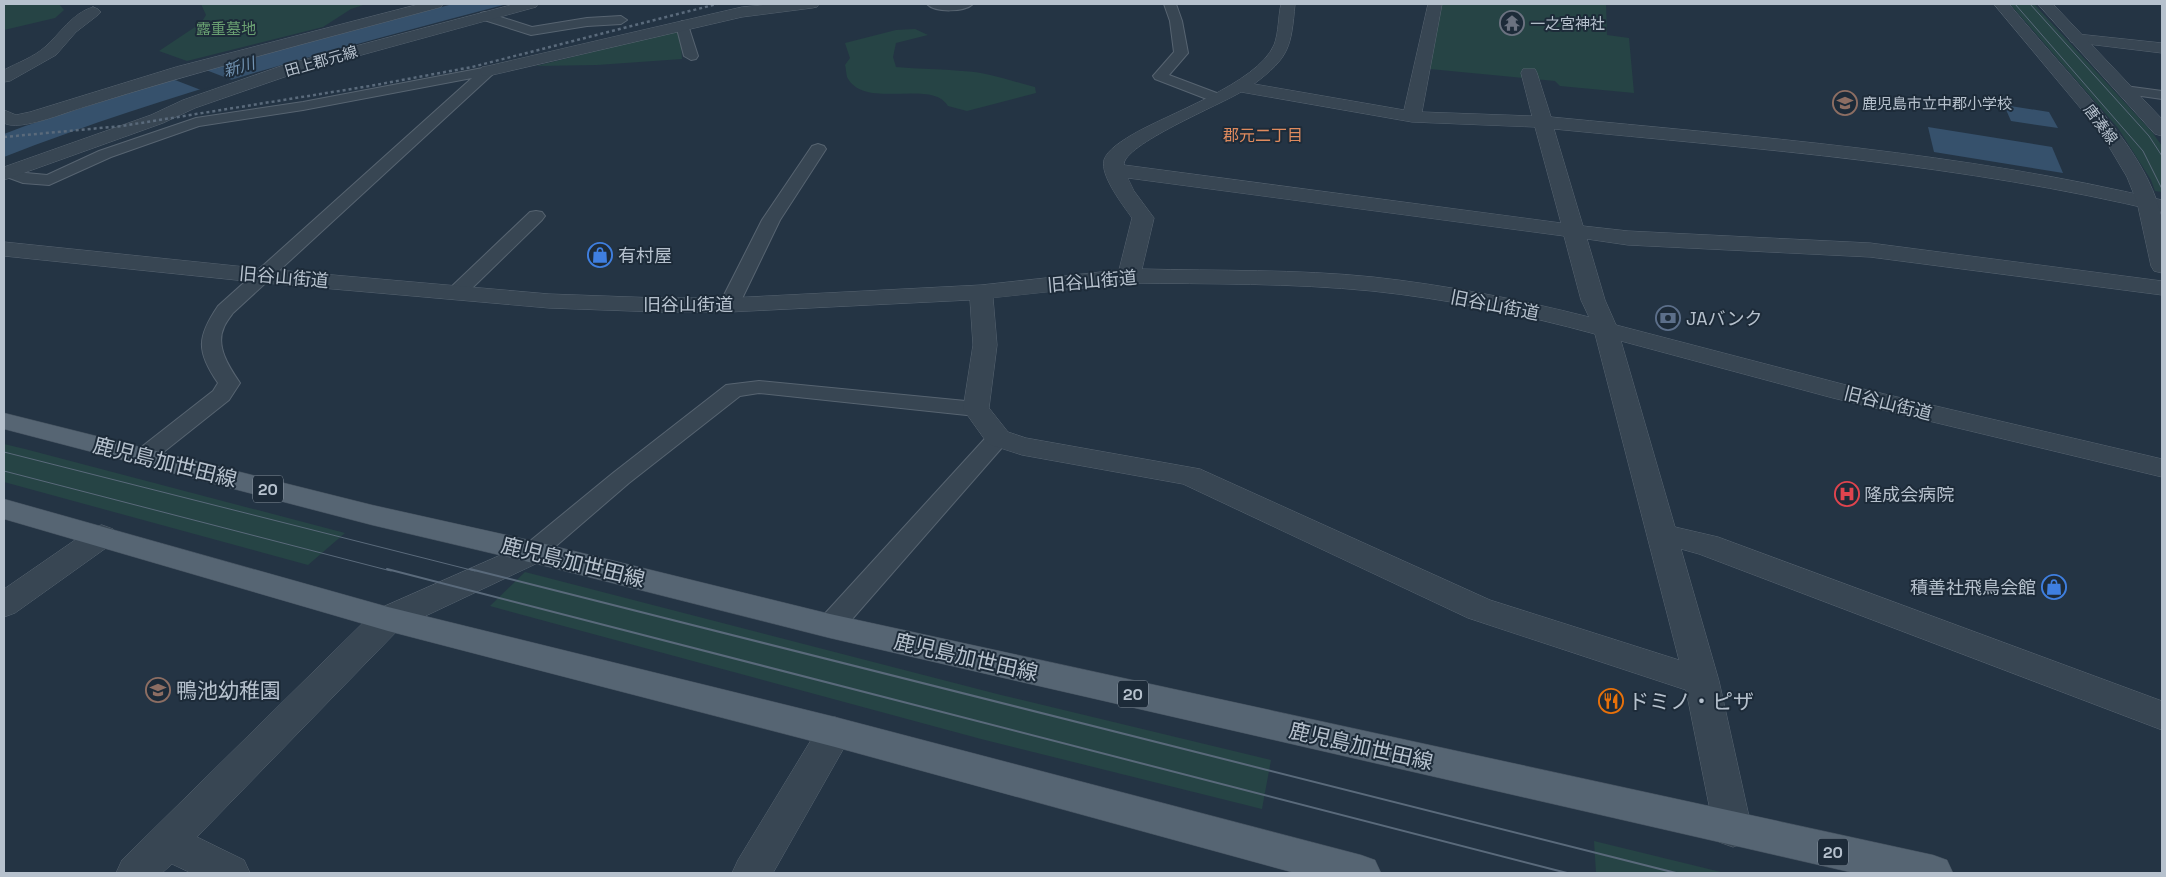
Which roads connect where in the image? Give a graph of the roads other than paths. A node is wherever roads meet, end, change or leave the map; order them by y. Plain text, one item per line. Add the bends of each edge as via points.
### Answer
1 (436, 4) edge
2 (531, 4) edge
3 (812, 4) edge
4 (933, 4) edge
5 (967, 4) edge
6 (1170, 4) edge
7 (1288, 4) edge
8 (1435, 4) edge
9 (2001, 4) edge
10 (2045, 4) edge
11 (93, 12) dead end
12 (485, 16) junction
13 (621, 20) dead end
14 (682, 25) junction
15 (2078, 39) junction
16 (2162, 48) edge
17 (691, 56) dead end
18 (182, 71) junction
19 (488, 71) junction
20 (1529, 73) dead end
21 (4, 77) edge
22 (1240, 87) junction
23 (229, 90) junction
24 (2125, 90) junction
25 (2162, 95) edge
26 (1217, 98) junction
27 (4, 115) edge
28 (1412, 117) junction
29 (1542, 122) junction
30 (2162, 130) edge
31 (818, 149) dead end
32 (1114, 170) junction
33 (6, 173) edge
34 (2155, 204) edge
35 (536, 216) dead end
36 (1573, 230) junction
37 (4, 249) edge
38 (2162, 266) edge
39 (265, 276) junction
40 (1129, 276) junction
41 (2162, 288) edge
42 (457, 292) junction
43 (981, 292) junction
44 (729, 305) junction
45 (1606, 330) junction
46 (976, 409) junction
47 (4, 421) edge
48 (998, 438) junction
49 (143, 457) junction
50 (2162, 468) edge
51 (4, 509) edge
52 (1662, 534) junction
53 (102, 536) junction
54 (534, 552) junction
55 (4, 605) edge
56 (388, 619) junction
57 (830, 626) junction
58 (1702, 681) junction
59 (2162, 716) edge
60 (835, 732) junction
61 (1734, 830) junction
62 (168, 842) junction
63 (136, 873) edge
64 (230, 873) edge
65 (752, 873) edge
66 (1361, 873) edge
67 (1933, 873) edge

1 - 18 street
2 - 12 street, 田上郡元線
3 - 14 street via 742,12
4 - 5 lane
6 - 26 lane via 1181,53 1160,76
7 - 22 street via 1281,48 1270,62
8 - 28 street
9 - 34 street, 唐湊線 via 2105,128
10 - 15 street
11 - 21 street via 70,29 50,52
12 - 13 lane via 531,31
12 - 23 street, 田上郡元線
14 - 17 lane
14 - 19 street
15 - 16 street
15 - 24 street
18 - 23 street
18 - 27 street via 34,117 13,121
19 - 33 lane via 303,106 196,122 105,154 48,180
19 - 39 lane
20 - 29 street
22 - 26 street
22 - 28 street
23 - 33 street, 田上郡元線 via 157,120
24 - 25 lane
24 - 30 street
26 - 32 street via 1129,144 1114,160
28 - 29 street
29 - 34 street via 1855,153 1978,171
29 - 36 street
31 - 44 lane via 771,220
32 - 36 street
32 - 40 street via 1143,218
34 - 38 street, 唐湊線
35 - 42 lane
36 - 41 street via 1628,238 1870,250
36 - 45 street via 1592,300
37 - 39 street, 旧谷山街道
39 - 42 street, 旧谷山街道
39 - 49 lane via 225,310 214,327 211,345 219,370 229,383 221,395
40 - 43 street, 旧谷山街道
40 - 45 street, 旧谷山街道 via 1305,279 1372,284 1439,293 1559,317
42 - 44 street, 旧谷山街道 via 549,301
43 - 44 street, 旧谷山街道
43 - 46 street via 985,345
45 - 50 street, 旧谷山街道 via 1852,395
45 - 52 street
46 - 48 street
46 - 54 lane via 759,387 734,390 621,478
47 - 49 main road, 鹿児島加世田線 / 20
48 - 57 lane
48 - 58 street via 1022,446 1190,476 1479,609
49 - 54 main road, 鹿児島加世田線 / 20
51 - 53 main road
52 - 58 street
52 - 59 street via 1707,545
53 - 55 street
53 - 56 main road
54 - 56 street
54 - 57 main road, 鹿児島加世田線 / 20
56 - 60 main road
56 - 62 street
57 - 61 main road, 鹿児島加世田線 / 20
58 - 61 street
60 - 65 street
60 - 66 main road
61 - 67 main road, 鹿児島加世田線 / 20
62 - 63 street
62 - 64 street

